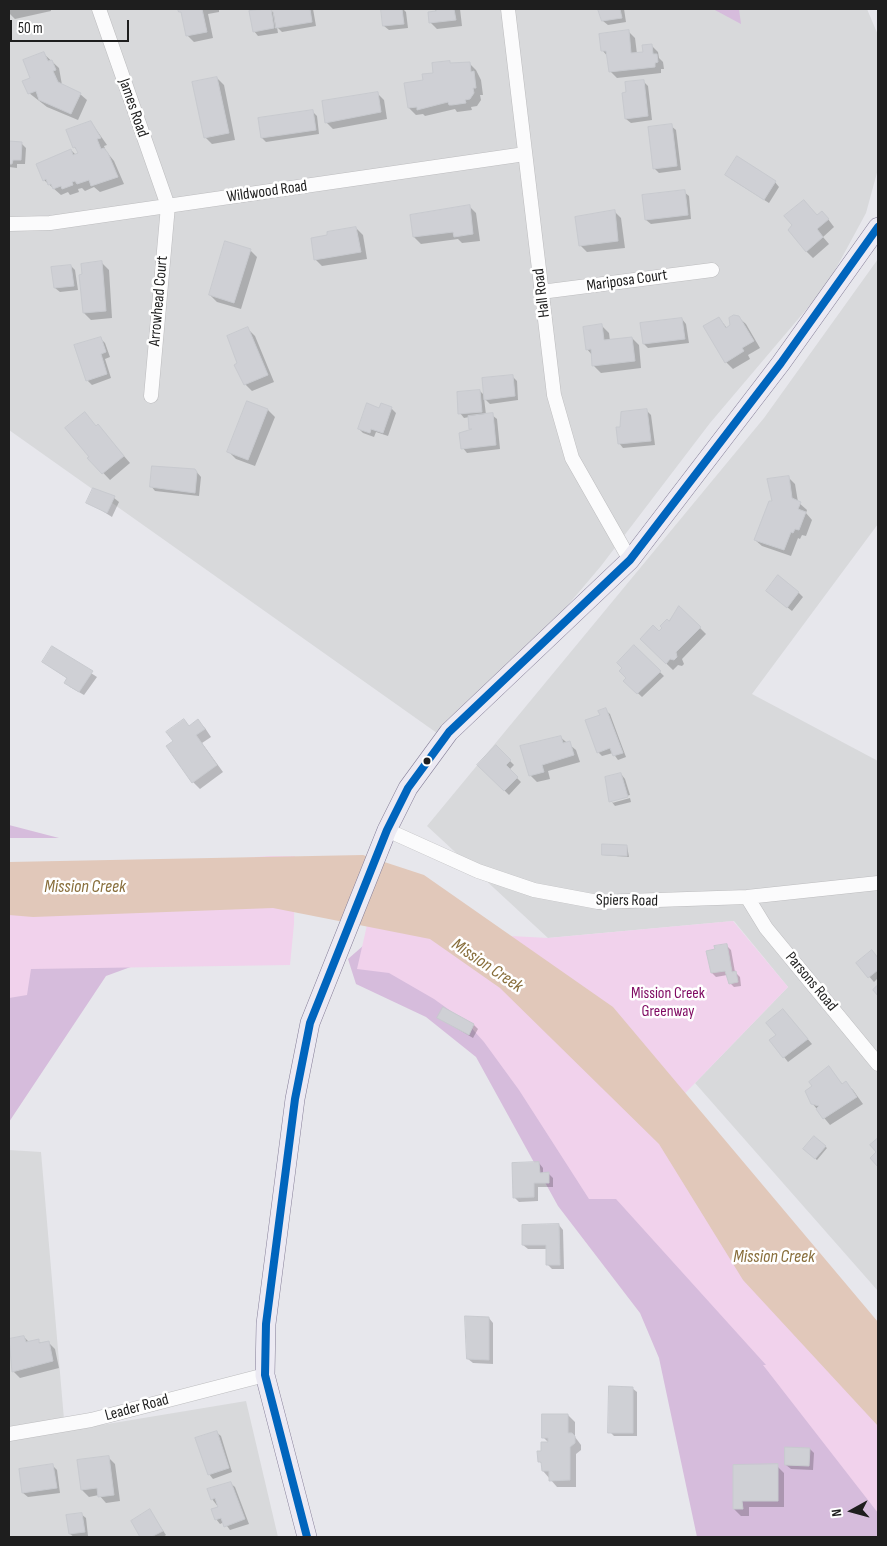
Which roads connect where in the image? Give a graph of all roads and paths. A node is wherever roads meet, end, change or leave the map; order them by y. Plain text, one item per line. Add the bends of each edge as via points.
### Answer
1 (99, 9) edge
2 (508, 9) edge
3 (525, 154) junction
4 (168, 206) junction
5 (9, 224) edge
6 (878, 227) edge
7 (712, 270) dead end
8 (542, 292) junction
9 (151, 396) dead end
10 (630, 560) junction
11 (387, 830) junction
12 (878, 883) edge
13 (747, 897) junction
14 (878, 1064) edge
15 (265, 1375) junction
16 (9, 1434) edge
17 (307, 1537) edge

1 - 4 street, James Road
2 - 3 street, Hall Road
3 - 4 street, Wildwood Road
3 - 8 street, Hall Road
4 - 5 street, Wildwood Road via 50,223
4 - 9 street, Arrowhead Court
6 - 10 main road via 781,363
7 - 8 street, Mariposa Court
8 - 10 street, Hall Road via 554,395 572,458
10 - 11 main road via 449,732 408,788
11 - 13 street, Spiers Road via 478,871 534,890 598,902
11 - 15 main road via 310,1023 295,1099 266,1324
12 - 13 street, Spiers Road
13 - 14 street, Parsons Road via 766,928
15 - 16 street, Leader Road via 91,1420
15 - 17 main road

